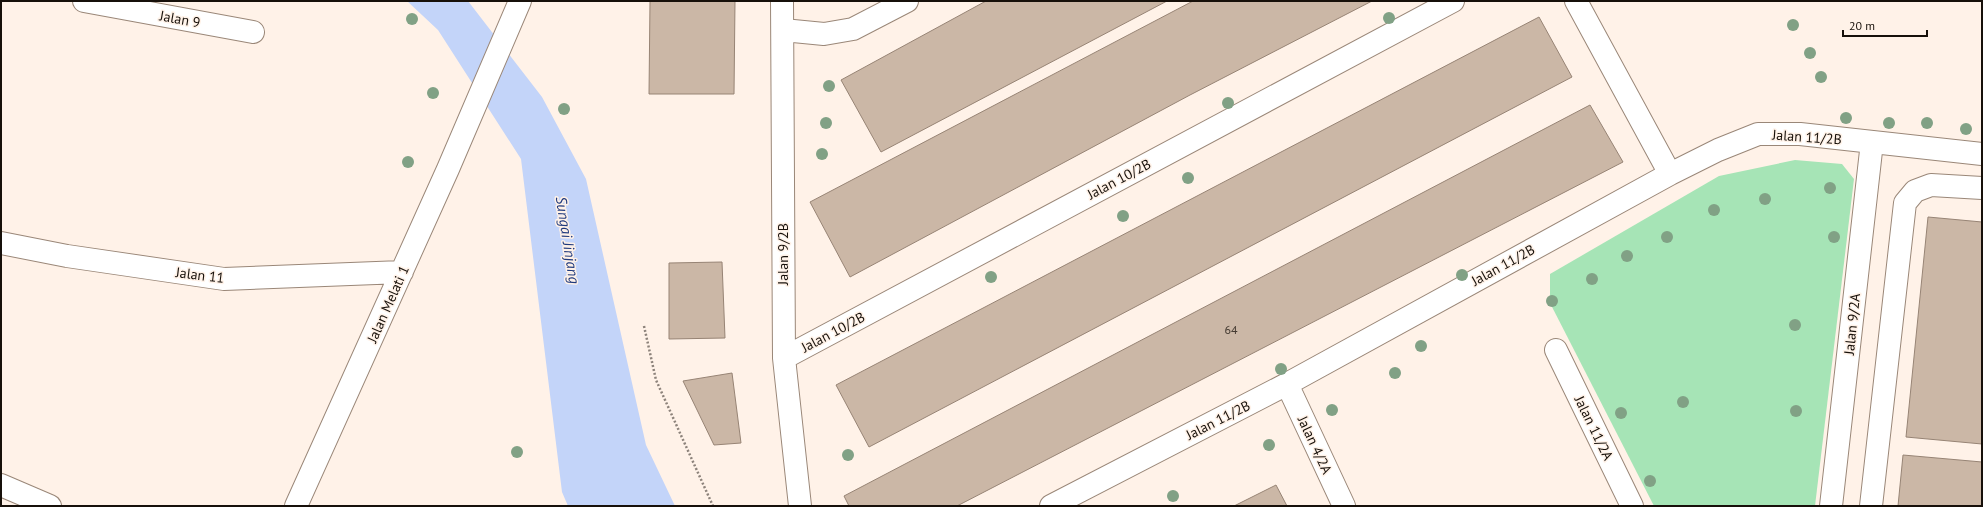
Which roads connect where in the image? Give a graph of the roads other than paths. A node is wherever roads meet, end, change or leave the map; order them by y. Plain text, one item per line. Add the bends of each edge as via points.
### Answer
1 (84, 1) edge
2 (520, 1) edge
3 (782, 1) edge
4 (907, 1) edge
5 (1453, 1) edge
6 (1576, 1) edge
7 (783, 30) junction
8 (253, 32) dead end
9 (1872, 142) junction
10 (1982, 154) edge
11 (1670, 174) junction
12 (1982, 188) edge
13 (1, 243) edge
14 (402, 272) junction
15 (1556, 350) dead end
16 (784, 358) junction
17 (1287, 384) junction
18 (1, 485) edge
19 (50, 506) edge
20 (296, 506) edge
21 (800, 506) edge
22 (1052, 506) edge
23 (1344, 506) edge
24 (1632, 506) edge
25 (1831, 506) edge
26 (1872, 506) edge

1 - 8 street, Jalan 9
2 - 14 street, Jalan Melati 1
3 - 7 street, Jalan 9/2B
4 - 7 street via 854,29 824,34
5 - 16 street, Jalan 10/2B
6 - 11 street
7 - 16 street, Jalan 9/2B
9 - 10 street, Jalan 11/2B
9 - 11 street, Jalan 11/2B via 1800,134 1758,134
9 - 25 street, Jalan 9/2A
11 - 17 street, Jalan 11/2B
12 - 26 street via 1931,185 1915,191 1905,203
13 - 14 street, Jalan 11 via 67,256 224,279
14 - 20 street, Jalan Melati 1
15 - 24 street, Jalan 11/2A
16 - 21 street, Jalan 9/2B
17 - 22 street, Jalan 11/2B
17 - 23 street, Jalan 4/2A
18 - 19 street

